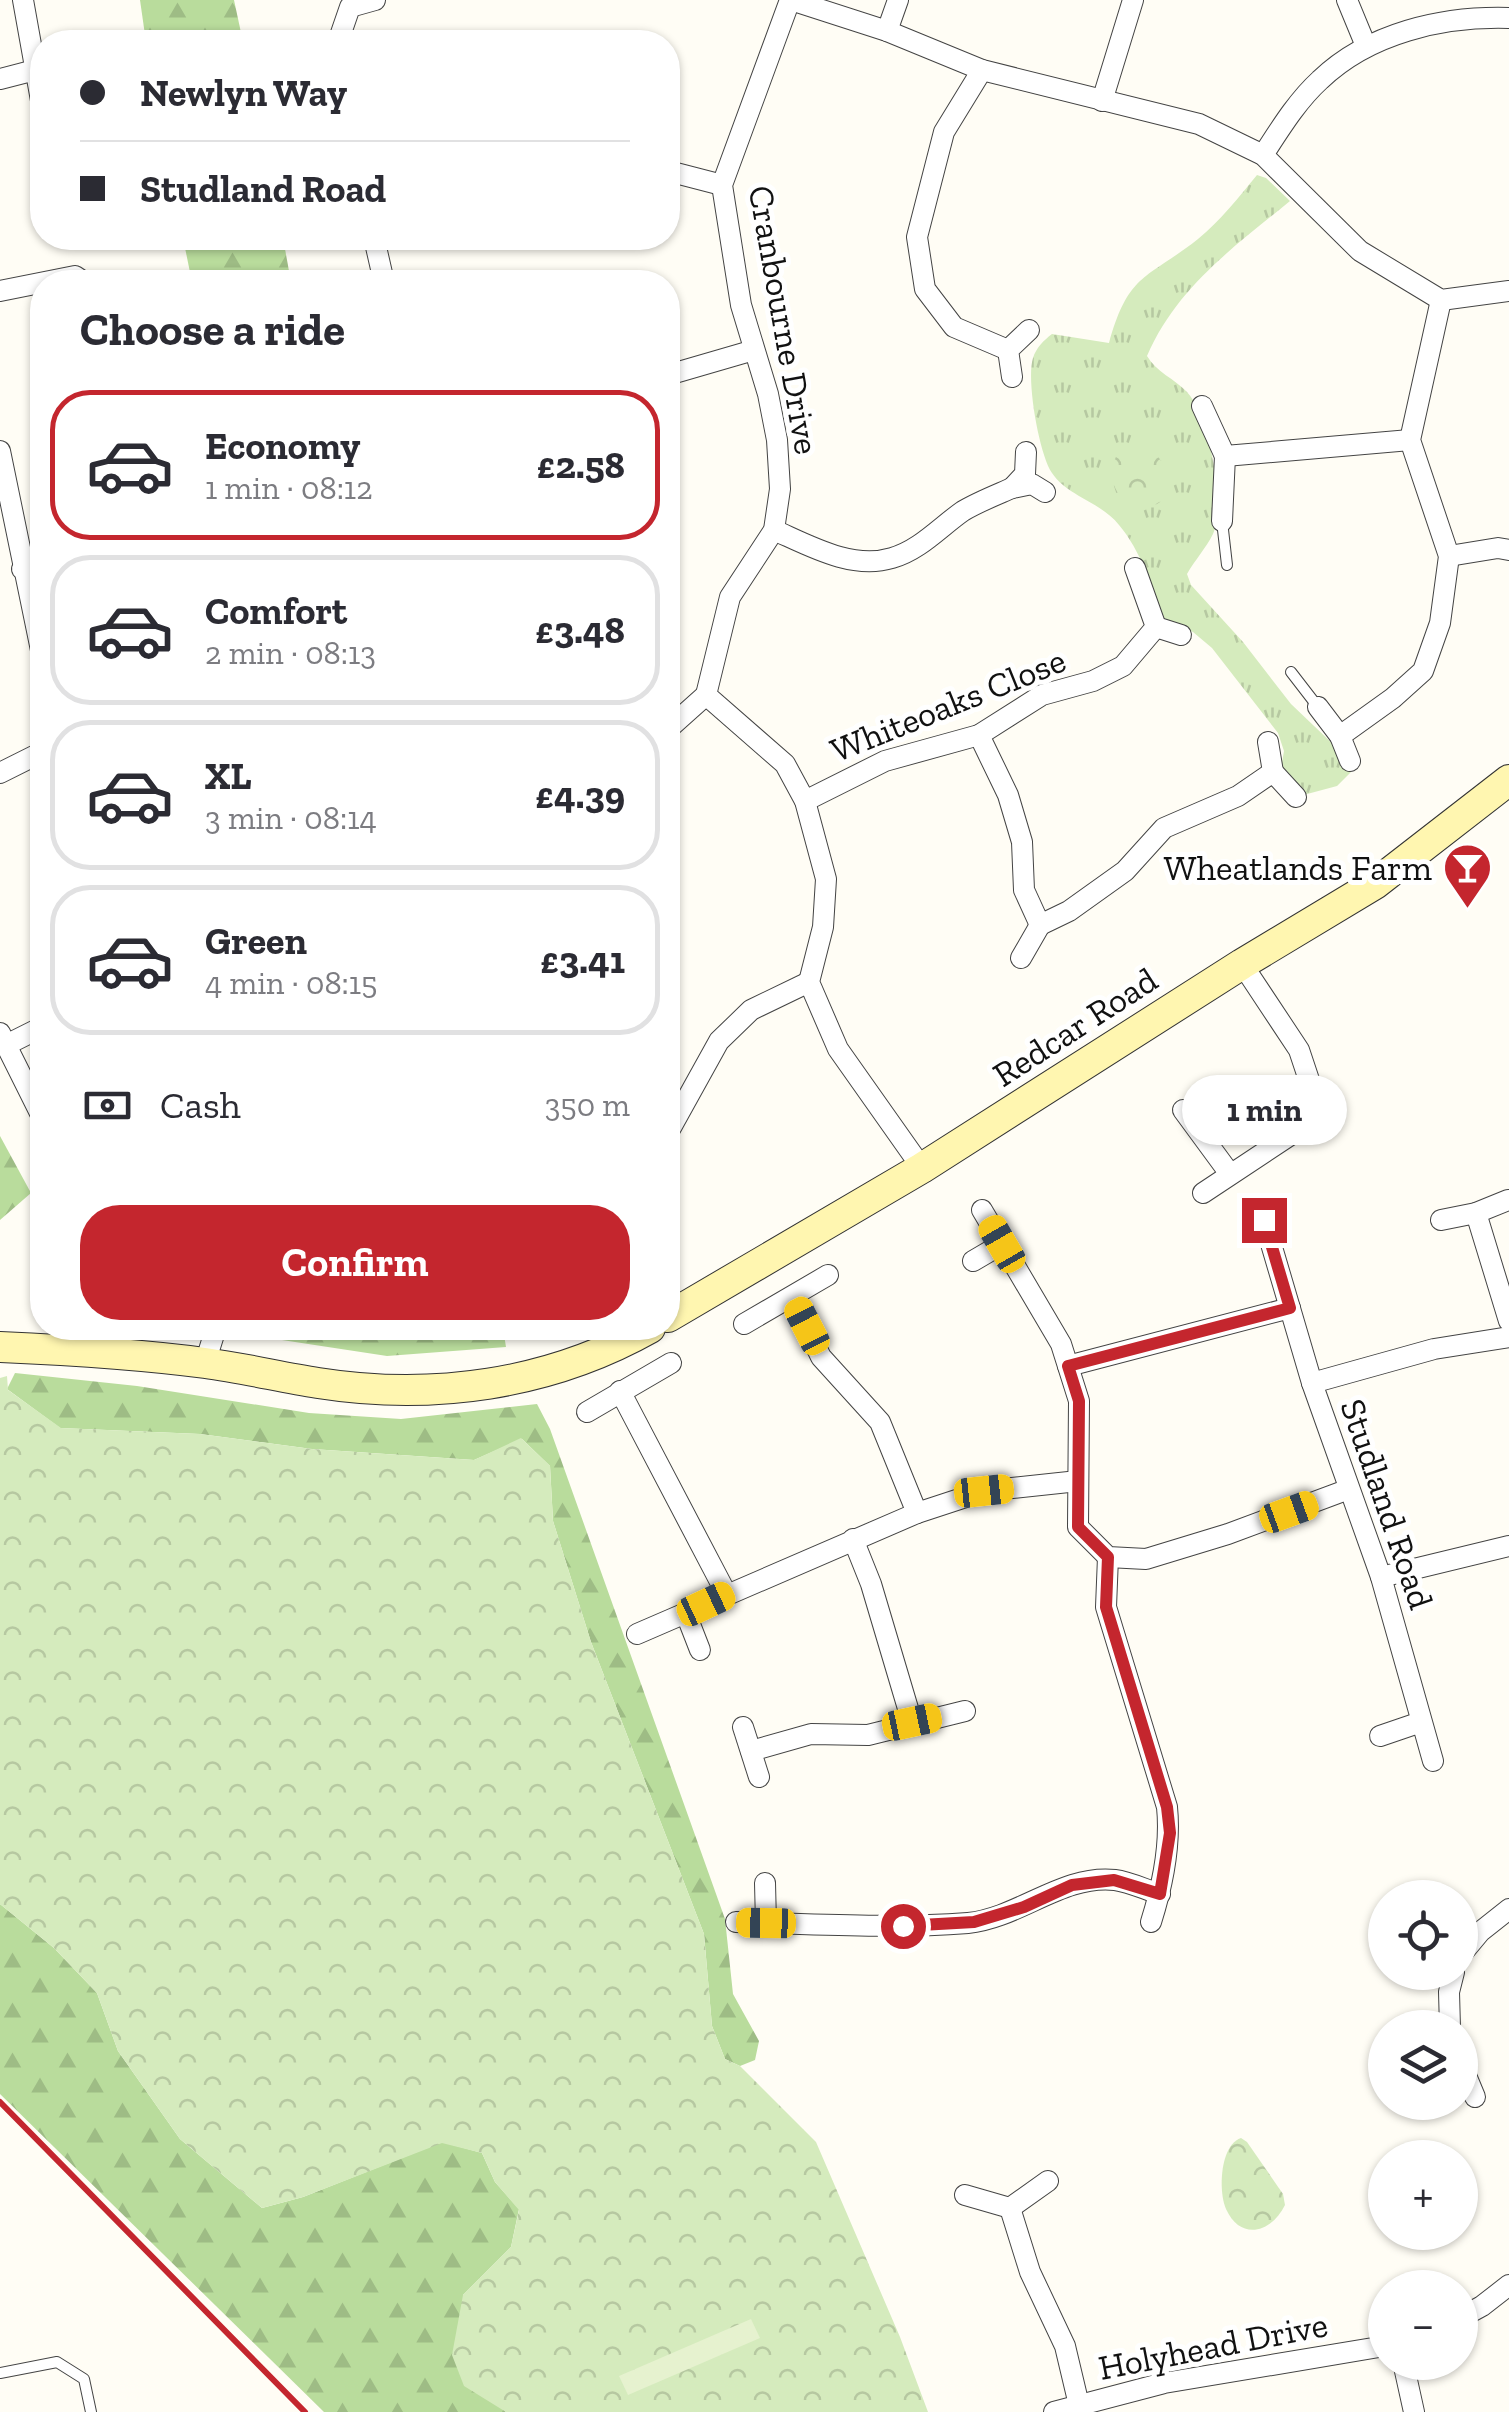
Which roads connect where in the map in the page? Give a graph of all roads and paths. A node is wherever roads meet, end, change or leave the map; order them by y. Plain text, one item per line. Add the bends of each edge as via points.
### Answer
1 (23, 0) edge
2 (376, 0) edge
3 (791, 0) edge
4 (898, 0) edge
5 (1133, 0) edge
6 (1347, 0) edge
7 (348, 4) edge
8 (1509, 18) edge
9 (342, 30) edge
10 (887, 31) junction
11 (30, 38) edge
12 (1366, 46) junction
13 (982, 70) junction
14 (30, 72) edge
15 (0, 79) edge
16 (1102, 101) junction
17 (1263, 155) junction
18 (680, 174) edge
19 (722, 185) junction
20 (30, 285) edge
21 (0, 291) edge
22 (1509, 291) edge
23 (1441, 300) junction
24 (1029, 330) dead end
25 (754, 350) junction
26 (1008, 350) junction
27 (680, 372) edge
28 (1012, 378) dead end
29 (1202, 406) dead end
30 (1410, 440) junction
31 (1026, 452) dead end
32 (0, 455) edge
33 (1225, 456) junction
34 (1012, 488) junction
35 (1045, 492) dead end
36 (1222, 521) joint
37 (774, 530) junction
38 (1509, 550) edge
39 (1449, 556) junction
40 (30, 560) edge
41 (1228, 565) dead end
42 (1135, 568) dead end
43 (1156, 627) junction
44 (1181, 636) dead end
45 (1290, 672) dead end
46 (706, 694) junction
47 (1318, 706) joint
48 (680, 719) edge
49 (979, 735) junction
50 (1340, 736) junction
51 (1268, 742) dead end
52 (30, 758) edge
53 (1350, 761) dead end
54 (1273, 772) junction
55 (0, 773) edge
56 (1509, 780) edge
57 (1296, 798) dead end
58 (805, 801) junction
59 (1040, 925) junction
60 (1022, 958) dead end
61 (1242, 964) junction
62 (808, 982) junction
63 (30, 1031) edge
64 (3, 1039) edge
65 (30, 1093) edge
66 (1182, 1110) dead end
67 (680, 1111) edge
68 (922, 1168) junction
69 (1230, 1174) junction
70 (1202, 1193) dead end
71 (1508, 1200) edge
72 (982, 1210) dead end
73 (1476, 1214) junction
74 (1264, 1220) dead end
75 (1442, 1220) dead end
76 (1002, 1244) junction
77 (973, 1261) dead end
78 (828, 1275) dead end
79 (792, 1297) junction
80 (1290, 1308) junction
81 (680, 1310) edge
82 (1509, 1321) edge
83 (744, 1324) dead end
84 (1509, 1337) edge
85 (212, 1340) edge
86 (622, 1340) edge
87 (0, 1347) edge
88 (205, 1363) junction
89 (671, 1363) dead end
90 (1068, 1366) junction
91 (1312, 1383) junction
92 (620, 1391) junction
93 (587, 1412) dead end
94 (1078, 1481) junction
95 (1350, 1489) junction
96 (917, 1513) junction
97 (853, 1539) junction
98 (1509, 1546) edge
99 (1108, 1557) junction
100 (1381, 1578) junction
101 (727, 1595) junction
102 (686, 1614) junction
103 (637, 1634) dead end
104 (700, 1650) dead end
105 (964, 1711) dead end
106 (912, 1722) junction
107 (1422, 1722) junction
108 (743, 1726) dead end
109 (1380, 1736) dead end
110 (751, 1750) junction
111 (1432, 1761) dead end
112 (759, 1777) dead end
113 (764, 1883) dead end
114 (1160, 1894) junction
115 (1509, 1909) edge
116 (736, 1922) dead end
117 (1151, 1922) dead end
118 (766, 1923) junction
119 (1478, 1934) edge
120 (1048, 2181) dead end
121 (965, 2194) dead end
122 (1010, 2208) junction
123 (1509, 2285) edge
124 (1478, 2308) edge
125 (1368, 2349) edge
126 (0, 2374) edge
127 (1407, 2380) edge
128 (1080, 2405) junction
129 (91, 2412) edge
130 (1054, 2412) edge
131 (1414, 2412) edge

1 - 11 street
2 - 7 street
3 - 10 street, Cranbourne Drive
3 - 19 street, Cranbourne Drive
4 - 10 street
5 - 16 street
6 - 12 street
7 - 9 street
8 - 12 street via 1428,23
10 - 13 street, Cranbourne Drive
12 - 17 street via 1320,80
13 - 16 street, Cranbourne Drive
13 - 26 street via 944,132 917,237 924,289 954,327
14 - 15 street
16 - 17 street, Cranbourne Drive via 1199,124
17 - 23 street, Cranbourne Drive via 1360,251
18 - 19 street
19 - 25 street, Cranbourne Drive
20 - 21 street
22 - 23 street
23 - 30 street
24 - 26 street
25 - 27 street
25 - 37 street, Cranbourne Drive via 777,440
26 - 28 street
29 - 33 street
30 - 33 street
30 - 39 street
31 - 34 street via 1025,474
32 - 40 street
33 - 36 street
34 - 35 street via 1032,484
34 - 37 street via 966,509 892,558 867,562 825,553
36 - 41 lane
37 - 46 street, Cranbourne Drive via 730,596
38 - 39 street
39 - 50 street via 1440,623 1423,671
42 - 43 street
43 - 44 street
43 - 49 street, Whiteoaks Close via 1124,666 1042,695
45 - 47 lane
46 - 48 street
46 - 58 street via 785,764
47 - 50 street
49 - 58 street, Whiteoaks Close via 885,761
49 - 59 street via 1008,796 1022,842 1024,890
50 - 53 street
51 - 54 street
52 - 55 street
54 - 57 street
54 - 59 street via 1238,796 1164,828 1125,871
56 - 61 street, Redcar Road via 1375,884
58 - 62 street via 826,879 824,927
59 - 60 street
61 - 68 street, Redcar Road
61 - 69 street via 1299,1050 1313,1092 1292,1134
62 - 67 street via 751,1010 718,1040
62 - 68 street via 838,1049
63 - 64 street
64 - 65 street
66 - 69 street
68 - 81 street, Redcar Road
69 - 70 street
71 - 73 street
72 - 76 street
73 - 75 street
73 - 82 street
74 - 80 street, Studland Road
76 - 77 street
76 - 90 street
78 - 79 street
79 - 83 street
79 - 96 street via 822,1357 880,1422
80 - 90 street
80 - 91 street, Studland Road
84 - 91 street via 1434,1348
85 - 88 street
86 - 88 street via 556,1369 486,1386 322,1384
87 - 88 street
89 - 92 street
90 - 94 street via 1079,1401
91 - 95 street, Studland Road
92 - 93 street
92 - 101 street
94 - 96 street via 984,1491
94 - 99 street via 1078,1527
95 - 99 street via 1146,1559
95 - 100 street, Studland Road
96 - 97 street
97 - 101 street
97 - 106 street
98 - 100 street
99 - 114 street via 1106,1607 1167,1807 1170,1833
100 - 107 street, Studland Road
101 - 102 street
102 - 103 street
102 - 104 street
105 - 106 street
106 - 110 street via 868,1735 810,1734
107 - 109 street
107 - 111 street, Studland Road
108 - 110 street
110 - 112 street
113 - 118 street
114 - 117 street
114 - 118 street via 1114,1880 1072,1885 974,1922
115 - 119 street
116 - 118 street
120 - 122 street
121 - 122 street
122 - 128 street via 1030,2272 1066,2346
123 - 124 street
125 - 128 street, Holyhead Drive via 1164,2383
126 - 129 lane via 57,2362 84,2379
127 - 131 street
128 - 130 street, Holyhead Drive

